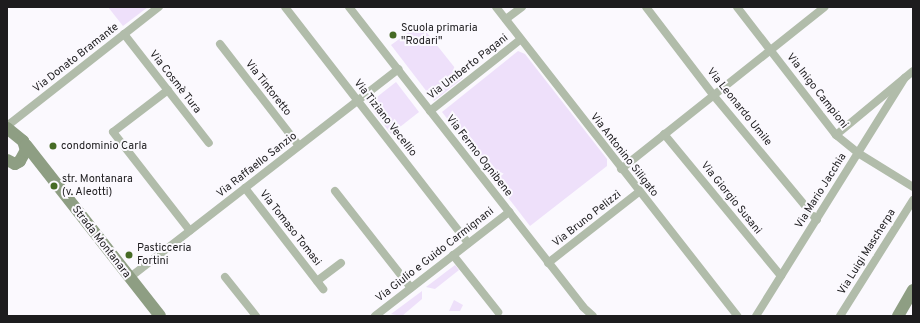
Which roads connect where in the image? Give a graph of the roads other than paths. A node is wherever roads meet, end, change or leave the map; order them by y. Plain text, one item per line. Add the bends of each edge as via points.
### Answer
1 (159, 7) edge
2 (285, 7) edge
3 (349, 7) edge
4 (496, 7) edge
5 (522, 7) edge
6 (646, 7) edge
7 (738, 7) edge
8 (825, 7) edge
9 (506, 19) junction
10 (124, 34) junction
11 (520, 40) junction
12 (220, 44) dead end
13 (770, 50) junction
14 (398, 69) junction
15 (913, 71) edge
16 (905, 78) junction
17 (168, 90) junction
18 (714, 96) junction
19 (358, 100) junction
20 (430, 111) junction
21 (7, 127) edge
22 (664, 134) junction
23 (836, 135) junction
24 (209, 143) dead end
25 (26, 145) junction
26 (299, 146) junction
27 (858, 153) junction
28 (12, 163) edge
29 (43, 168) junction
30 (621, 170) junction
31 (913, 187) edge
32 (245, 188) junction
33 (335, 191) dead end
34 (639, 192) junction
35 (913, 200) edge
36 (509, 212) junction
37 (817, 220) junction
38 (190, 231) junction
39 (468, 243) junction
40 (453, 255) junction
41 (341, 263) dead end
42 (548, 263) junction
43 (781, 276) junction
44 (225, 277) dead end
45 (129, 278) junction
46 (317, 281) junction
47 (411, 288) junction
48 (323, 289) dead end
49 (913, 290) edge
50 (498, 312) dead end
51 (160, 316) edge
52 (256, 316) edge
53 (375, 316) edge
54 (593, 316) edge
55 (736, 316) edge
56 (756, 316) edge
57 (840, 316) edge
58 (898, 316) edge

1 - 10 street, Via Donato Bramante
2 - 19 street, Via Tiziano Vecellio
3 - 14 street, Via Fermo Ognibene
4 - 9 street, Via Antonino Siligato
5 - 9 street
6 - 18 street, Via Leonardo Umile
7 - 13 street, Via Inigo Campioni
8 - 13 street
9 - 11 street, Via Antonino Siligato
10 - 17 street, Via Cosmè Tura
10 - 21 street, Via Donato Bramante
11 - 20 street, Via Umberto Pagani
11 - 30 street, Via Antonino Siligato
12 - 26 street, Via Tintoretto
13 - 18 street
13 - 23 street, Via Inigo Campioni
14 - 19 street, Via Raffaello Sanzio
14 - 20 street, Via Fermo Ognibene
15 - 16 street, Via Mario Jacchia
16 - 23 street, Via Mario Jacchia
16 - 27 street, Via Mario Jacchia
17 - 24 street, Via Cosmè Tura
17 - 38 street via 113,132
18 - 22 street
18 - 37 street, Via Leonardo Umile
19 - 26 street, Via Raffaello Sanzio
19 - 39 street, Via Tiziano Vecellio
20 - 36 street, Via Fermo Ognibene
21 - 25 street, Strada Montanara
22 - 30 street
22 - 43 street, Via Giorgio Susani
23 - 27 street, Via Inigo Campioni
25 - 28 street via 24,156
25 - 29 street, Strada Montanara
26 - 32 street, Via Raffaello Sanzio
27 - 31 street, Via Inigo Campioni
27 - 37 street, Via Mario Jacchia
28 - 29 street
29 - 45 street, Strada Montanara
30 - 34 street, Via Antonino Siligato
32 - 38 street, Via Raffaello Sanzio
32 - 46 street, Via Tomaso Tomasi
33 - 47 street
34 - 42 street, Via Bruno Pelizzi
34 - 55 street, Via Antonino Siligato
35 - 57 street, Via Luigi Mascherpa
36 - 39 street, Via Giulio e Guido Carmignani
36 - 42 street, Via Fermo Ognibene
37 - 43 street, Via Mario Jacchia
38 - 45 street, Via Raffaello Sanzio
39 - 40 street, Via Giulio e Guido Carmignani
40 - 47 street, Via Giulio e Guido Carmignani
40 - 50 street
41 - 46 street, Via Tomaso Tomasi
42 - 54 street, Via Fermo Ognibene
43 - 56 street, Via Mario Jacchia
44 - 52 street
45 - 51 street, Strada Montanara
46 - 48 street, Via Tomaso Tomasi
47 - 53 street, Via Giulio e Guido Carmignani
49 - 58 street

